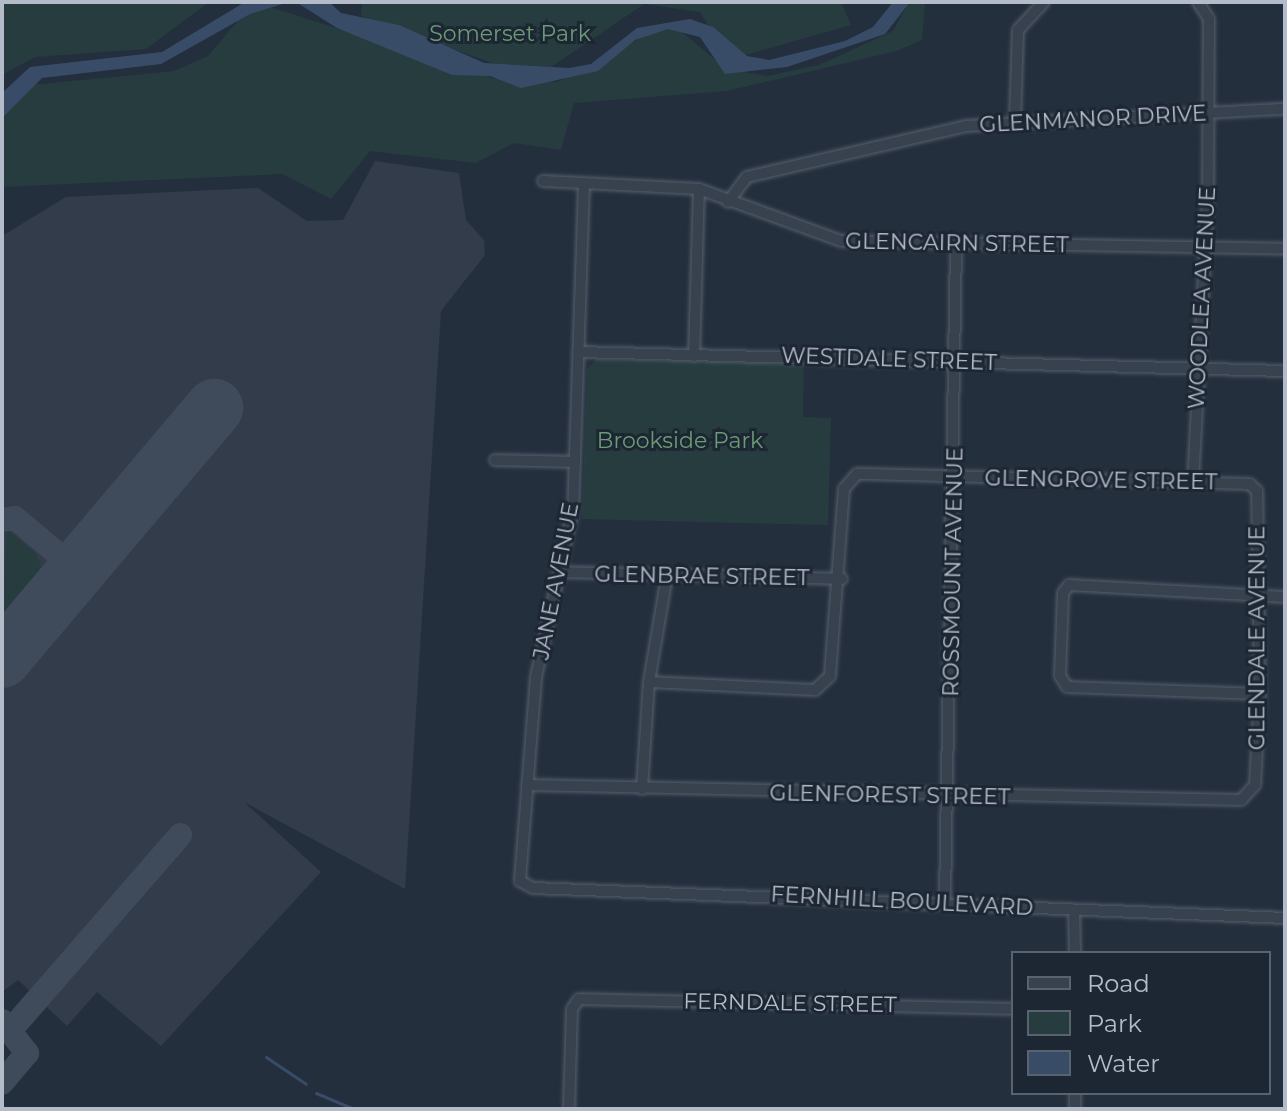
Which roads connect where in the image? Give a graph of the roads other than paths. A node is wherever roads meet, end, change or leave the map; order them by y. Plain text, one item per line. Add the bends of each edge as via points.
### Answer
1 (1044, 2) edge
2 (1198, 2) edge
3 (1285, 109) edge
4 (1206, 113) junction
5 (1015, 121) junction
6 (543, 181) dead end
7 (584, 184) junction
8 (699, 189) junction
9 (728, 202) junction
10 (956, 242) junction
11 (1202, 249) junction
12 (1285, 249) edge
13 (578, 352) junction
14 (694, 356) junction
15 (954, 363) junction
16 (1200, 365) junction
17 (1283, 371) edge
18 (495, 460) dead end
19 (575, 462) junction
20 (957, 477) junction
21 (1193, 483) junction
22 (1250, 484) joint
23 (561, 572) junction
24 (667, 576) junction
25 (842, 579) junction
26 (1261, 591) junction
27 (1285, 597) edge
28 (649, 682) junction
29 (1260, 694) junction
30 (527, 785) junction
31 (642, 789) junction
32 (1252, 794) joint
33 (948, 797) junction
34 (520, 881) joint
35 (945, 901) junction
36 (1074, 910) junction
37 (1285, 918) edge
38 (1075, 951) edge
39 (1011, 1009) edge
40 (569, 1109) edge

1 - 5 street via 1018,30
2 - 4 street, WOODLEA AVENUE via 1209,19
3 - 4 street, GLENMANOR DRIVE
4 - 5 street, GLENMANOR DRIVE
4 - 11 street, WOODLEA AVENUE
5 - 9 street, GLENMANOR DRIVE via 747,177
6 - 7 street, GLENCAIRN STREET
7 - 8 street, GLENCAIRN STREET
7 - 13 street, JANE AVENUE
8 - 9 street, GLENCAIRN STREET
8 - 14 street
9 - 10 street, GLENCAIRN STREET via 841,241
10 - 11 street, GLENCAIRN STREET
10 - 15 street, ROSSMOUNT AVENUE
11 - 12 street, GLENCAIRN STREET
11 - 16 street, WOODLEA AVENUE
13 - 14 street, WESTDALE STREET
13 - 19 street, JANE AVENUE
14 - 15 street, WESTDALE STREET
15 - 16 street, WESTDALE STREET
15 - 20 street, ROSSMOUNT AVENUE
16 - 17 street, WESTDALE STREET
16 - 21 street, WOODLEA AVENUE
18 - 19 street
19 - 23 street, JANE AVENUE
20 - 21 street, GLENGROVE STREET
20 - 25 street, GLENGROVE STREET via 857,474 844,489
20 - 33 street, ROSSMOUNT AVENUE
21 - 22 street, GLENGROVE STREET
22 - 26 street, GLENDALE AVENUE via 1257,491
23 - 24 street, GLENBRAE STREET
23 - 30 street, JANE AVENUE via 536,677
24 - 25 street, GLENBRAE STREET
24 - 28 street
25 - 28 street via 837,654 815,690
26 - 27 street
26 - 29 street, GLENDALE AVENUE
26 - 29 street via 1069,585 1063,593 1060,676 1067,687
28 - 31 street
29 - 32 street, GLENDALE AVENUE
30 - 31 street, GLENFOREST STREET
30 - 34 street, JANE AVENUE
31 - 33 street, GLENFOREST STREET
32 - 33 street, GLENFOREST STREET
33 - 35 street, ROSSMOUNT AVENUE
34 - 35 street, FERNHILL BOULEVARD via 533,888
35 - 36 street, FERNHILL BOULEVARD
36 - 37 street, FERNHILL BOULEVARD
36 - 38 street
39 - 40 street, FERNDALE STREET via 586,998 572,1009

